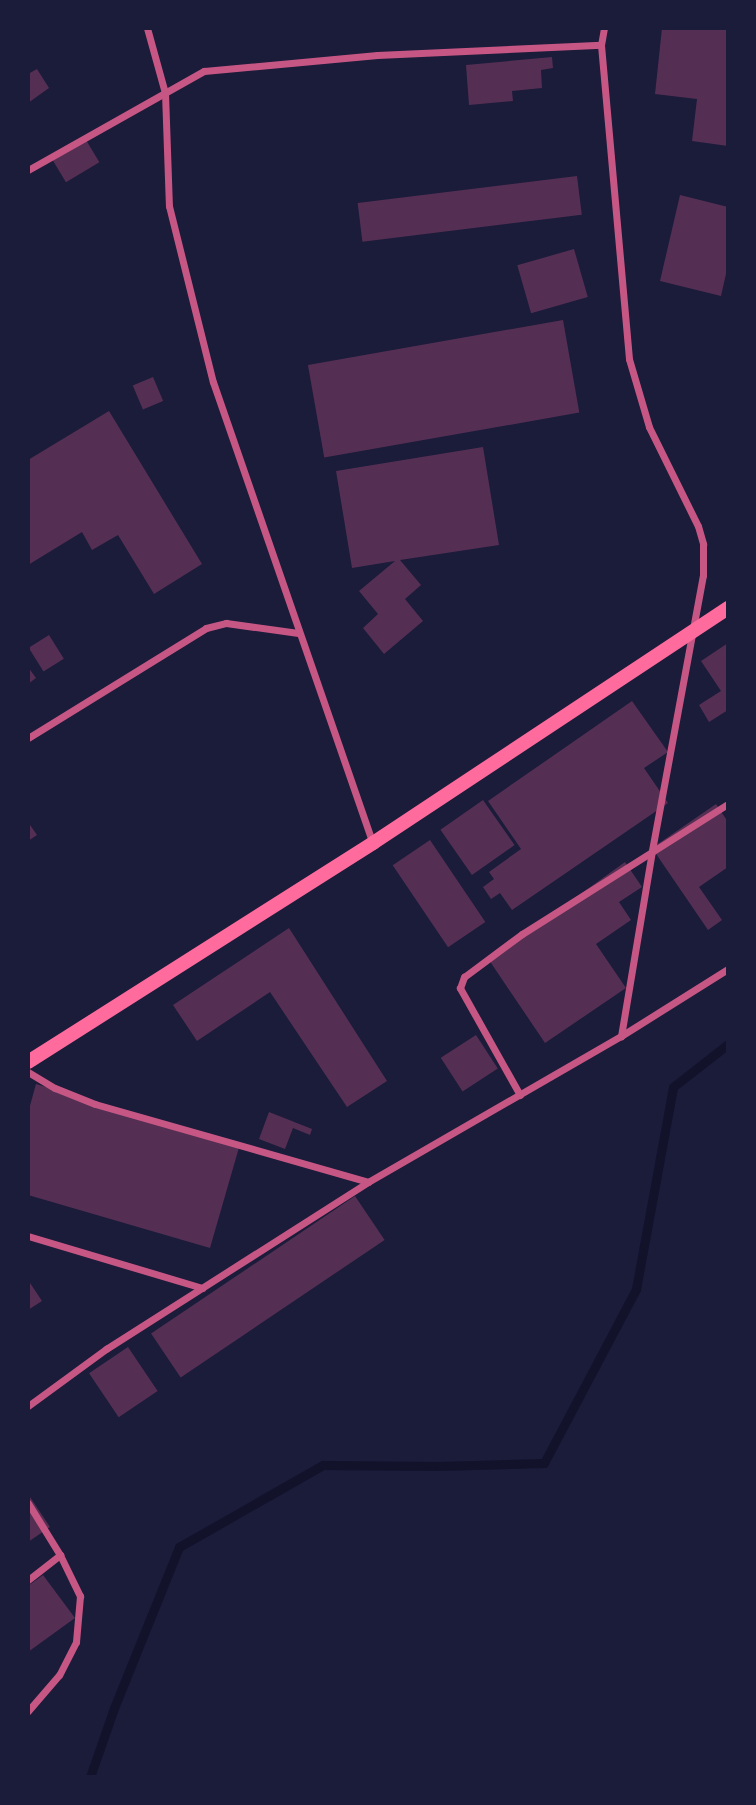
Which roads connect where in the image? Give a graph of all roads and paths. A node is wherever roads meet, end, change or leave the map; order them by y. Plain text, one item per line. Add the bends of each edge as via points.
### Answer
1 (146, 28) edge
2 (604, 28) edge
3 (601, 45) junction
4 (165, 93) junction
5 (28, 170) edge
6 (728, 608) edge
7 (693, 632) junction
8 (298, 633) junction
9 (28, 738) edge
10 (728, 804) edge
11 (373, 843) junction
12 (652, 851) junction
13 (728, 969) edge
14 (621, 1036) junction
15 (28, 1062) edge
16 (28, 1072) edge
17 (520, 1095) junction
18 (368, 1182) junction
19 (28, 1236) edge
20 (202, 1288) junction
21 (28, 1406) edge
22 (28, 1503) edge
23 (60, 1555) junction
24 (28, 1580) edge
25 (28, 1711) edge

1 - 4 street
2 - 3 street
3 - 4 street via 377,55 204,71
3 - 7 street via 629,359 649,427 703,544 703,575
4 - 5 street
4 - 8 street via 169,206 188,292 213,382
6 - 7 main road
7 - 11 main road
7 - 12 street
8 - 9 street via 226,623 206,628
8 - 11 street
10 - 12 street
11 - 15 main road
12 - 14 street
12 - 17 street via 522,934 469,971 461,982 460,988
13 - 14 street
14 - 17 street
16 - 18 street via 95,1104
17 - 18 street
18 - 20 street
19 - 20 street
20 - 21 street
22 - 23 street
23 - 24 street
23 - 25 street via 80,1596 76,1642 59,1675

